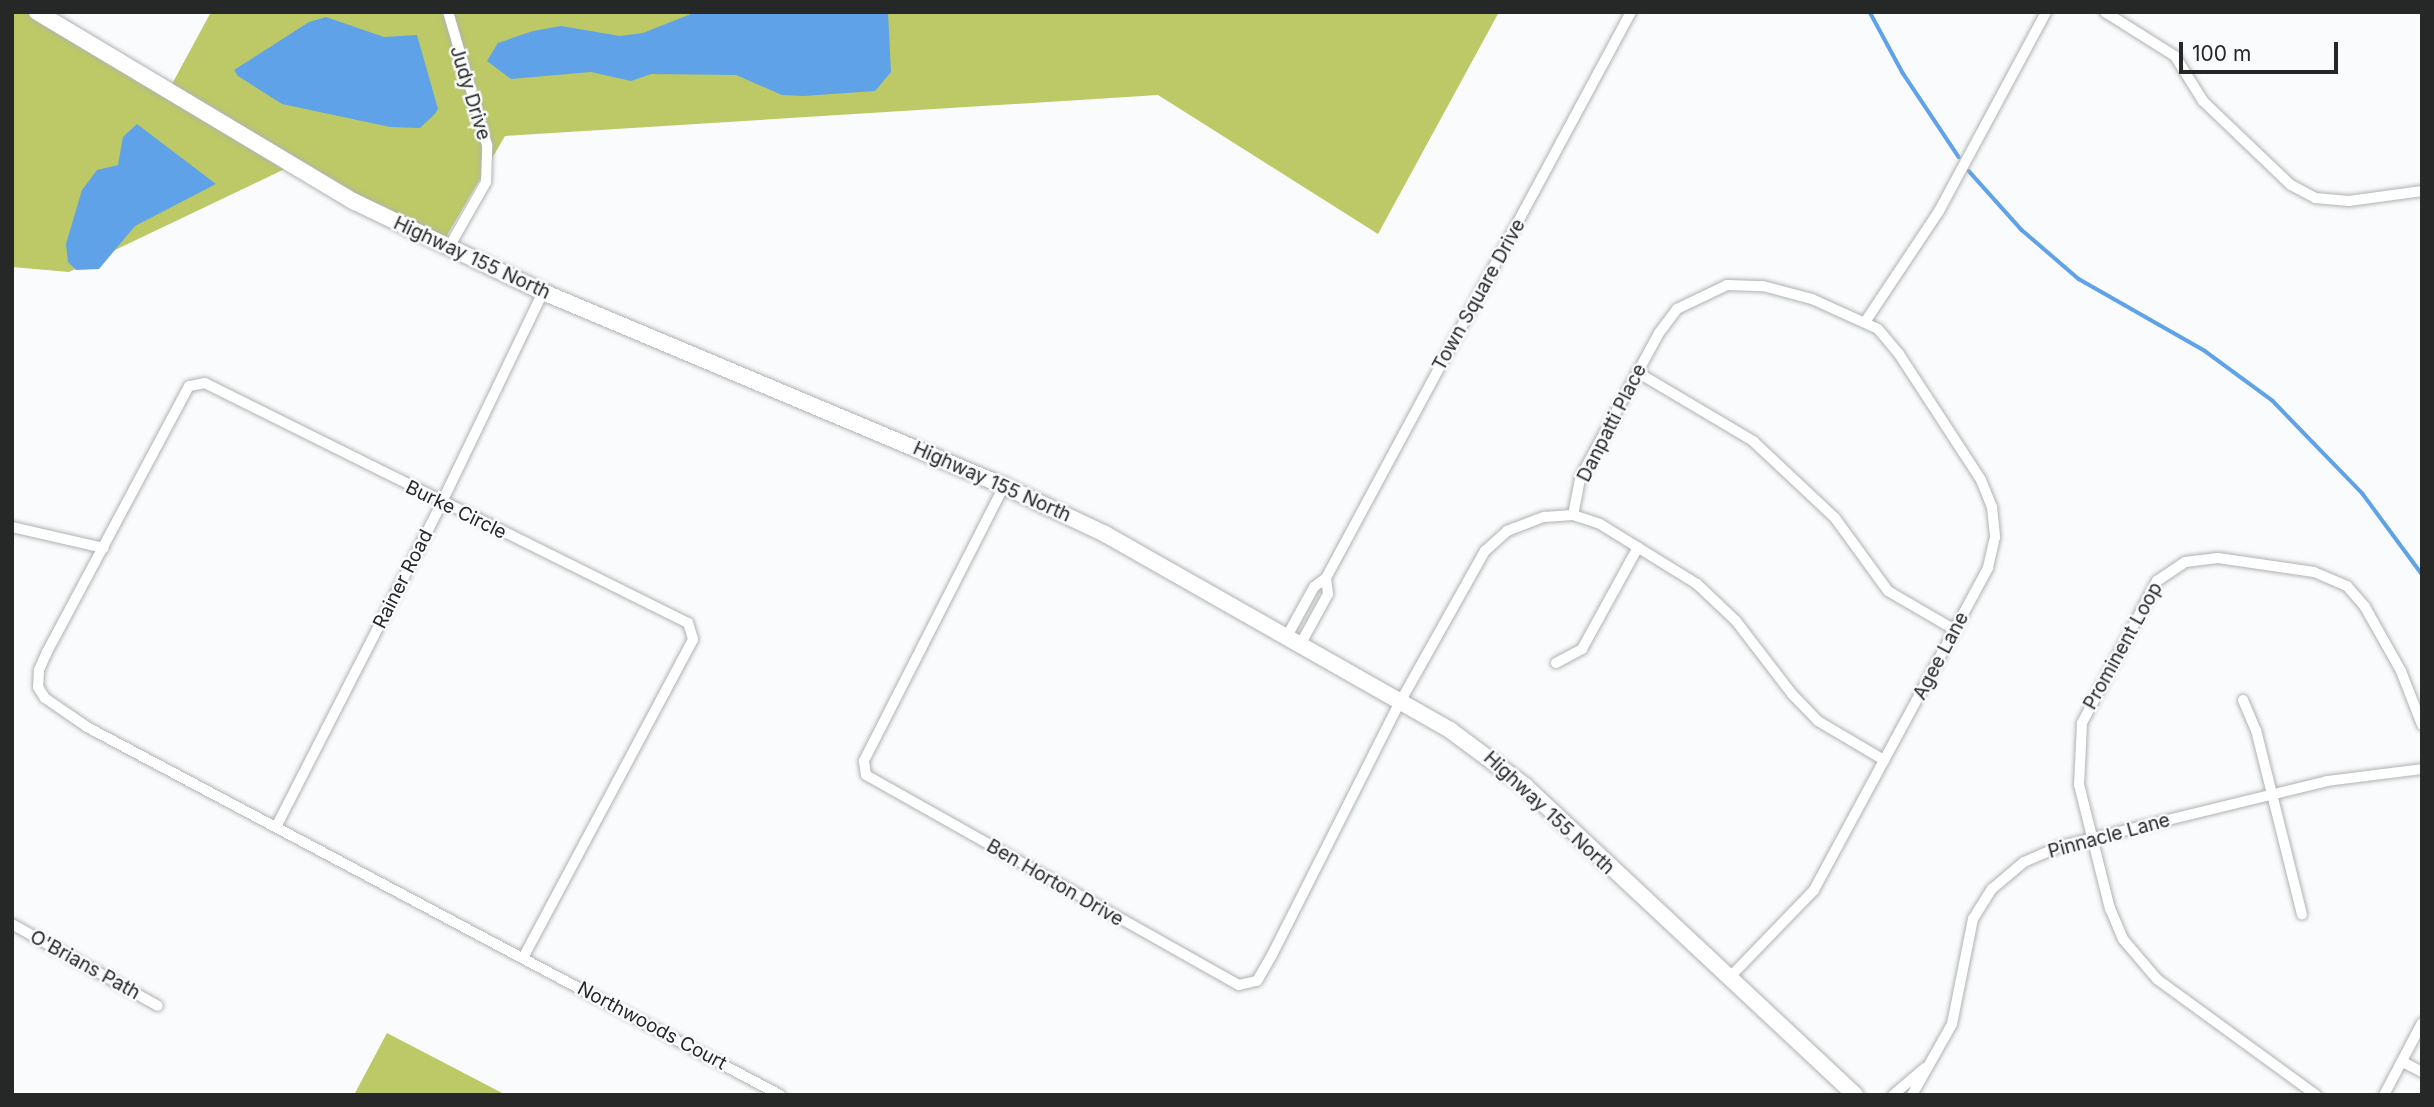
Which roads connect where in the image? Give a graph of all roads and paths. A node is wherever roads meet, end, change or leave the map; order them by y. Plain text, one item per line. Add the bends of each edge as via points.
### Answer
1 (37, 12) edge
2 (448, 12) edge
3 (1632, 12) edge
4 (2046, 12) edge
5 (2105, 12) edge
6 (2422, 191) edge
7 (448, 249) junction
8 (543, 292) junction
9 (1865, 322) junction
10 (1637, 372) junction
11 (1004, 486) junction
12 (441, 504) junction
13 (1573, 515) junction
14 (12, 527) edge
15 (1638, 547) junction
16 (104, 548) junction
17 (1955, 630) junction
18 (1293, 642) junction
19 (1556, 663) dead end
20 (2243, 700) dead end
21 (1399, 704) junction
22 (2422, 725) edge
23 (1884, 761) junction
24 (2422, 769) edge
25 (2272, 794) junction
26 (276, 827) junction
27 (2092, 839) junction
28 (2301, 914) dead end
29 (12, 924) edge
30 (524, 956) junction
31 (1729, 978) junction
32 (158, 1006) dead end
33 (2422, 1023) edge
34 (2403, 1062) junction
35 (1930, 1065) junction
36 (2422, 1072) edge
37 (780, 1095) edge
38 (1855, 1095) edge
39 (1893, 1095) edge
40 (1912, 1095) edge
41 (2316, 1095) edge
42 (2384, 1095) edge

1 - 7 main road, Highway 155 North via 355,202
2 - 7 street, Judy Drive via 487,145 485,182
3 - 18 street, Town Square Drive via 1326,578 1314,587
4 - 9 street via 1939,211
5 - 6 street via 2175,56 2203,102 2291,186 2315,198 2350,201
7 - 8 main road, Highway 155 North
8 - 11 main road, Highway 155 North
8 - 12 street, Rainer Road
9 - 10 street, Danpatti Place via 1812,299 1763,286 1727,285 1677,309
9 - 17 street, Agee Lane via 1899,354 1981,480 1992,507 1995,537 1988,568
10 - 13 street, Danpatti Place via 1580,478
10 - 17 street via 1753,441 1835,518 1888,591
11 - 18 main road, Highway 155 North via 1105,534
11 - 21 street, Ben Horton Drive via 864,761 866,775 1217,975 1239,985 1257,981
12 - 16 street, Burke Circle via 205,383 189,386
12 - 26 street, Rainer Road
12 - 30 street, Burke Circle via 668,611 688,623 693,639
13 - 15 street via 1601,524
13 - 21 street via 1544,517 1507,531 1485,551
14 - 16 street
15 - 19 street via 1582,649
15 - 23 street via 1697,584 1736,621 1791,694 1818,721
16 - 26 street, Burke Circle via 38,670 38,687 45,698 87,727
17 - 23 street, Agee Lane
18 - 21 main road, Highway 155 North
20 - 25 street
21 - 31 main road, Highway 155 North via 1450,730 1507,771
22 - 27 street, Prominent Loop via 2401,671 2365,607 2347,586 2314,572 2218,558 2194,559 2168,571 2150,590 2085,713 2077,771
23 - 31 street, Agee Lane via 1814,890
24 - 25 street, Pinnacle Lane via 2347,776
25 - 27 street, Pinnacle Lane
25 - 28 street
26 - 30 street, Burke Circle
27 - 35 street, Pinnacle Lane via 2032,857 2007,874 1986,898 1966,940 1952,1024
27 - 41 street, Prominent Loop via 2114,919 2141,963
29 - 32 street, O'Brians Path
30 - 37 street, Northwoods Court
31 - 38 main road, Highway 155 North
33 - 34 street
34 - 36 street
34 - 42 street
35 - 39 street, Pinnacle Lane
35 - 40 street, Pinnacle Lane

